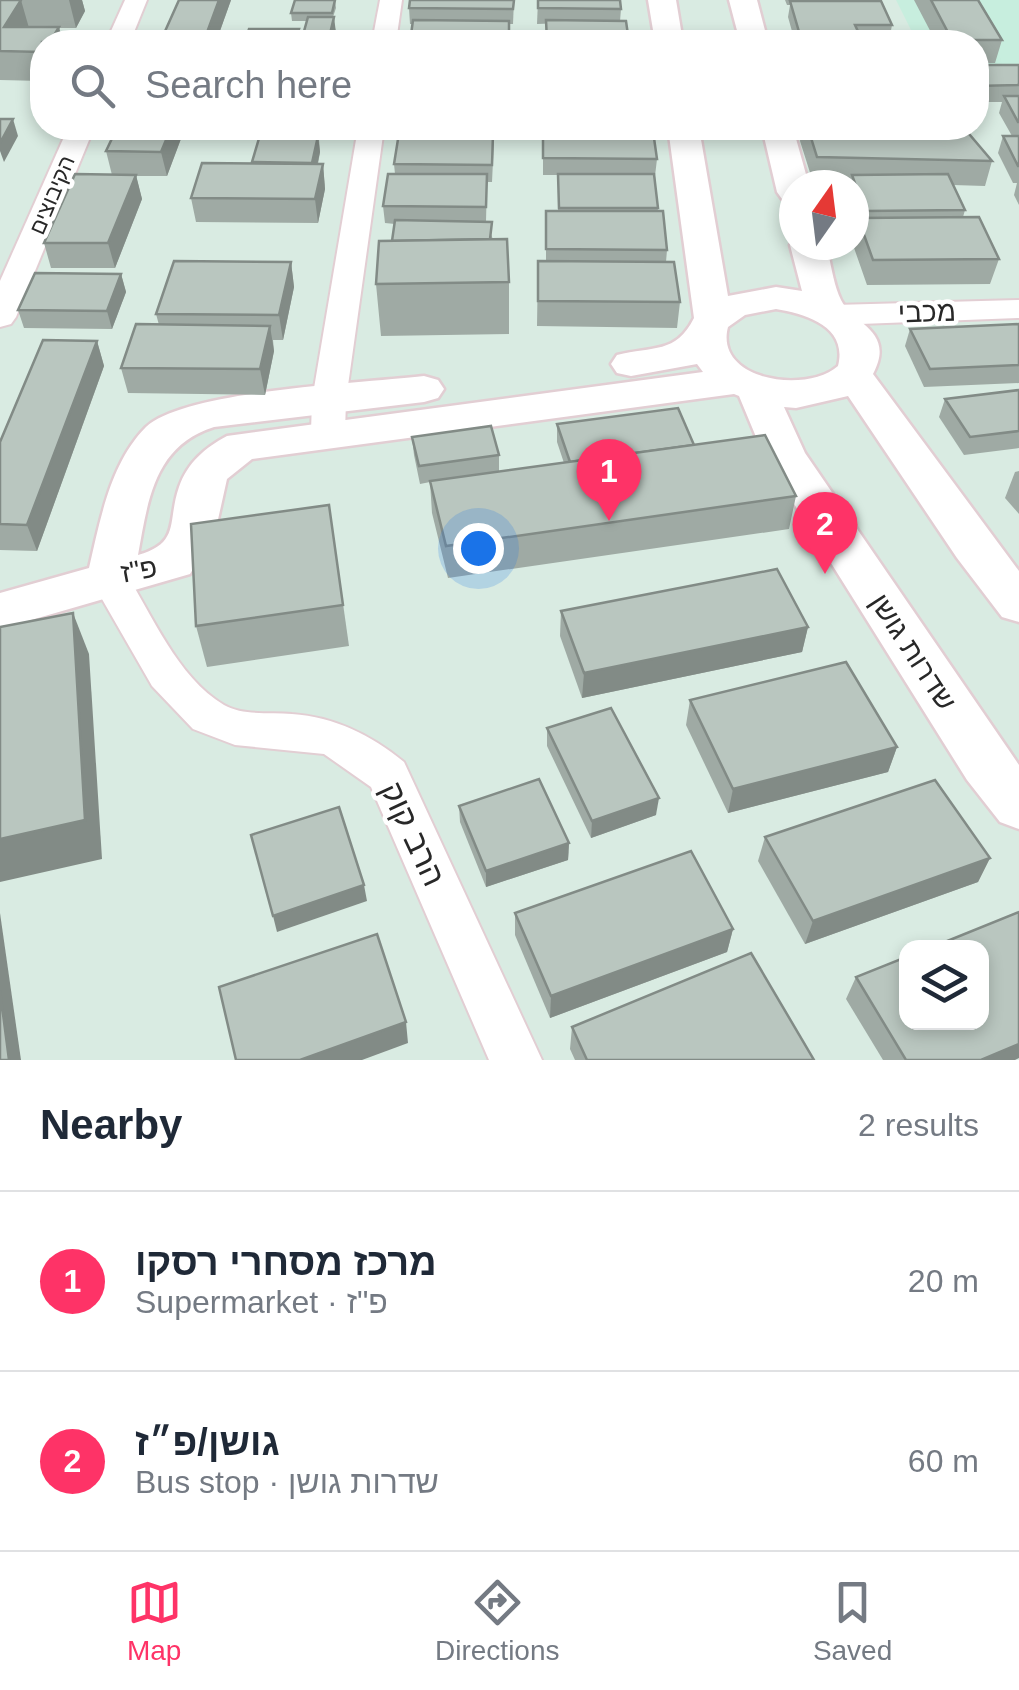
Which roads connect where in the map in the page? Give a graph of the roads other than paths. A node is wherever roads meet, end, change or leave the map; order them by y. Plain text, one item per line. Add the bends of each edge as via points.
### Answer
1 (136, 0) edge
2 (391, 0) edge
3 (669, 2) edge
4 (737, 3) edge
5 (123, 30) edge
6 (386, 30) edge
7 (669, 30) edge
8 (749, 30) edge
9 (76, 140) edge
10 (369, 140) edge
11 (684, 140) edge
12 (780, 140) edge
13 (788, 170) edge
14 (813, 260) edge
15 (1019, 309) edge
16 (830, 312) junction
17 (0, 317) edge
18 (708, 328) junction
19 (854, 375) junction
20 (745, 385) junction
21 (328, 416) junction
22 (110, 580) junction
23 (1019, 604) edge
24 (0, 611) edge
25 (1019, 805) edge
26 (516, 1060) edge

1 - 5 street
2 - 6 street
3 - 7 street
4 - 8 street
9 - 17 street, הקיבוצים
10 - 21 street
11 - 18 street
12 - 13 street
14 - 16 street
15 - 16 street, מכבי
16 - 18 street via 776,298 750,300 729,307
16 - 19 street via 861,344
18 - 20 street via 712,362
18 - 21 street, פ"ז via 686,355 674,359
19 - 20 street via 812,394
19 - 23 street
20 - 21 street, פ"ז
20 - 25 street, שדרות גושן via 785,456
21 - 22 street, פ"ז via 226,452 200,484 189,548 161,567
21 - 22 street, פ"ז via 213,414 164,434 126,508
22 - 24 street
22 - 26 street, הרב קוק via 184,698 210,719 248,730 324,736 362,752 388,774

